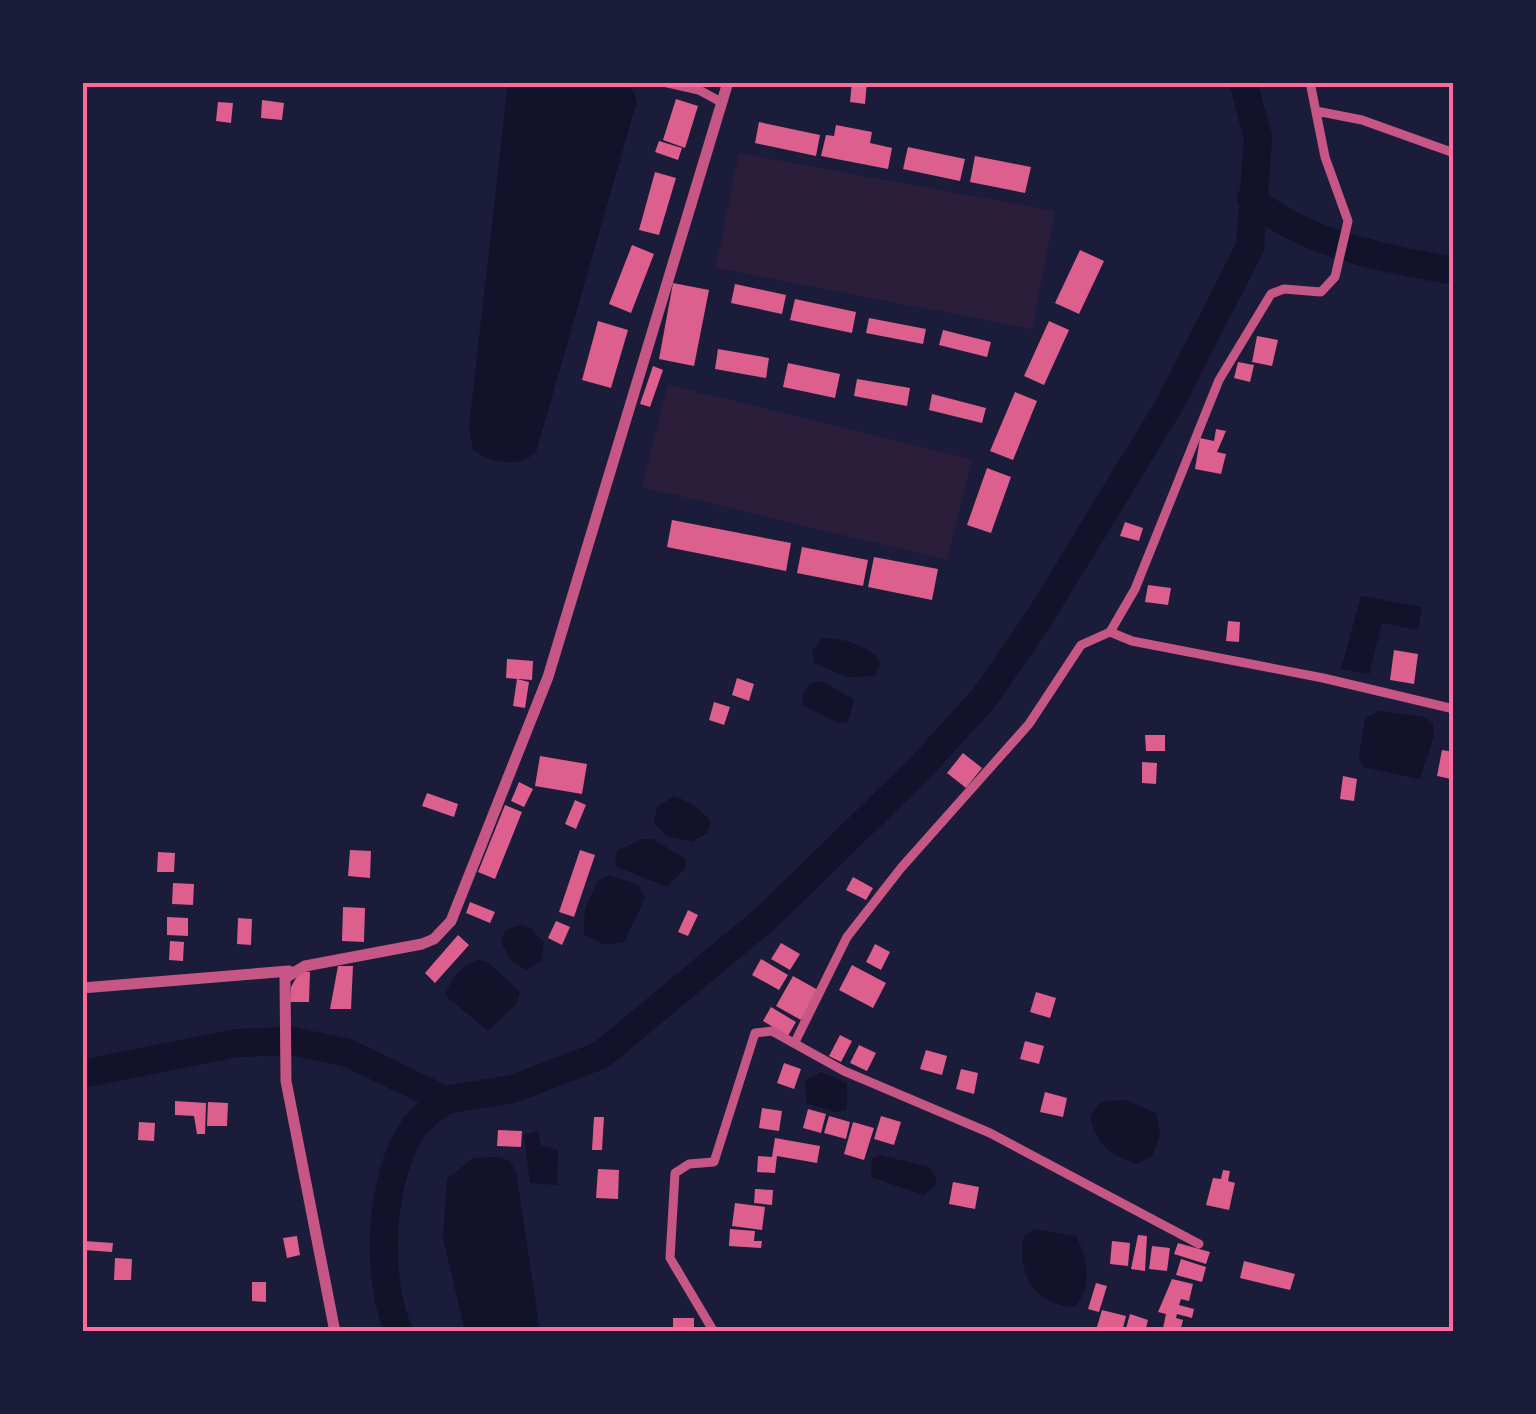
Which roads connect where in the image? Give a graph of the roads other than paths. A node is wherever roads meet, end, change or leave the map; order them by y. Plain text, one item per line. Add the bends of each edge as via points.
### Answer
1 (664, 82) edge
2 (728, 82) edge
3 (1310, 82) edge
4 (721, 102) junction
5 (1316, 111) junction
6 (1454, 152) edge
7 (1110, 632) junction
8 (1454, 709) edge
9 (289, 972) junction
10 (82, 988) edge
11 (795, 1042) junction
12 (1199, 1244) dead end
13 (335, 1332) edge
14 (714, 1332) edge

1 - 4 street
2 - 4 street
3 - 5 street
4 - 9 street via 548,677 451,921 422,944
5 - 6 street
5 - 7 street via 1346,212 1348,234 1335,277 1321,292 1278,292 1253,322 1219,380 1136,589
7 - 8 street
7 - 11 street via 1081,646 1030,724 858,924
9 - 10 street
9 - 13 street via 282,1002 286,1081
11 - 12 street via 990,1133
11 - 14 street via 754,1033 718,1156 709,1166 689,1164 675,1173 670,1258

